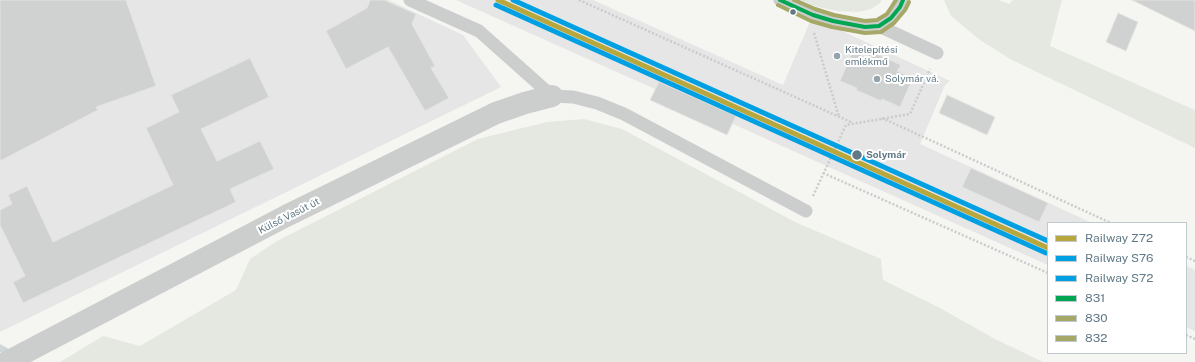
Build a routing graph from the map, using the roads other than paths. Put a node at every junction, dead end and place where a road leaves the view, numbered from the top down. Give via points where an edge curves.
1 (410, 0) edge
2 (780, 0) edge
3 (903, 0) edge
4 (879, 26) junction
5 (937, 53) road end
6 (552, 96) junction
7 (806, 211) road end
8 (8, 362) edge

1 - 6 lane via 479,31
2 - 4 lane via 833,21 865,27
3 - 4 lane via 891,18
4 - 5 lane
6 - 7 lane via 597,102 624,114
6 - 8 street, Külső Vasút út via 525,102 496,114 286,216

